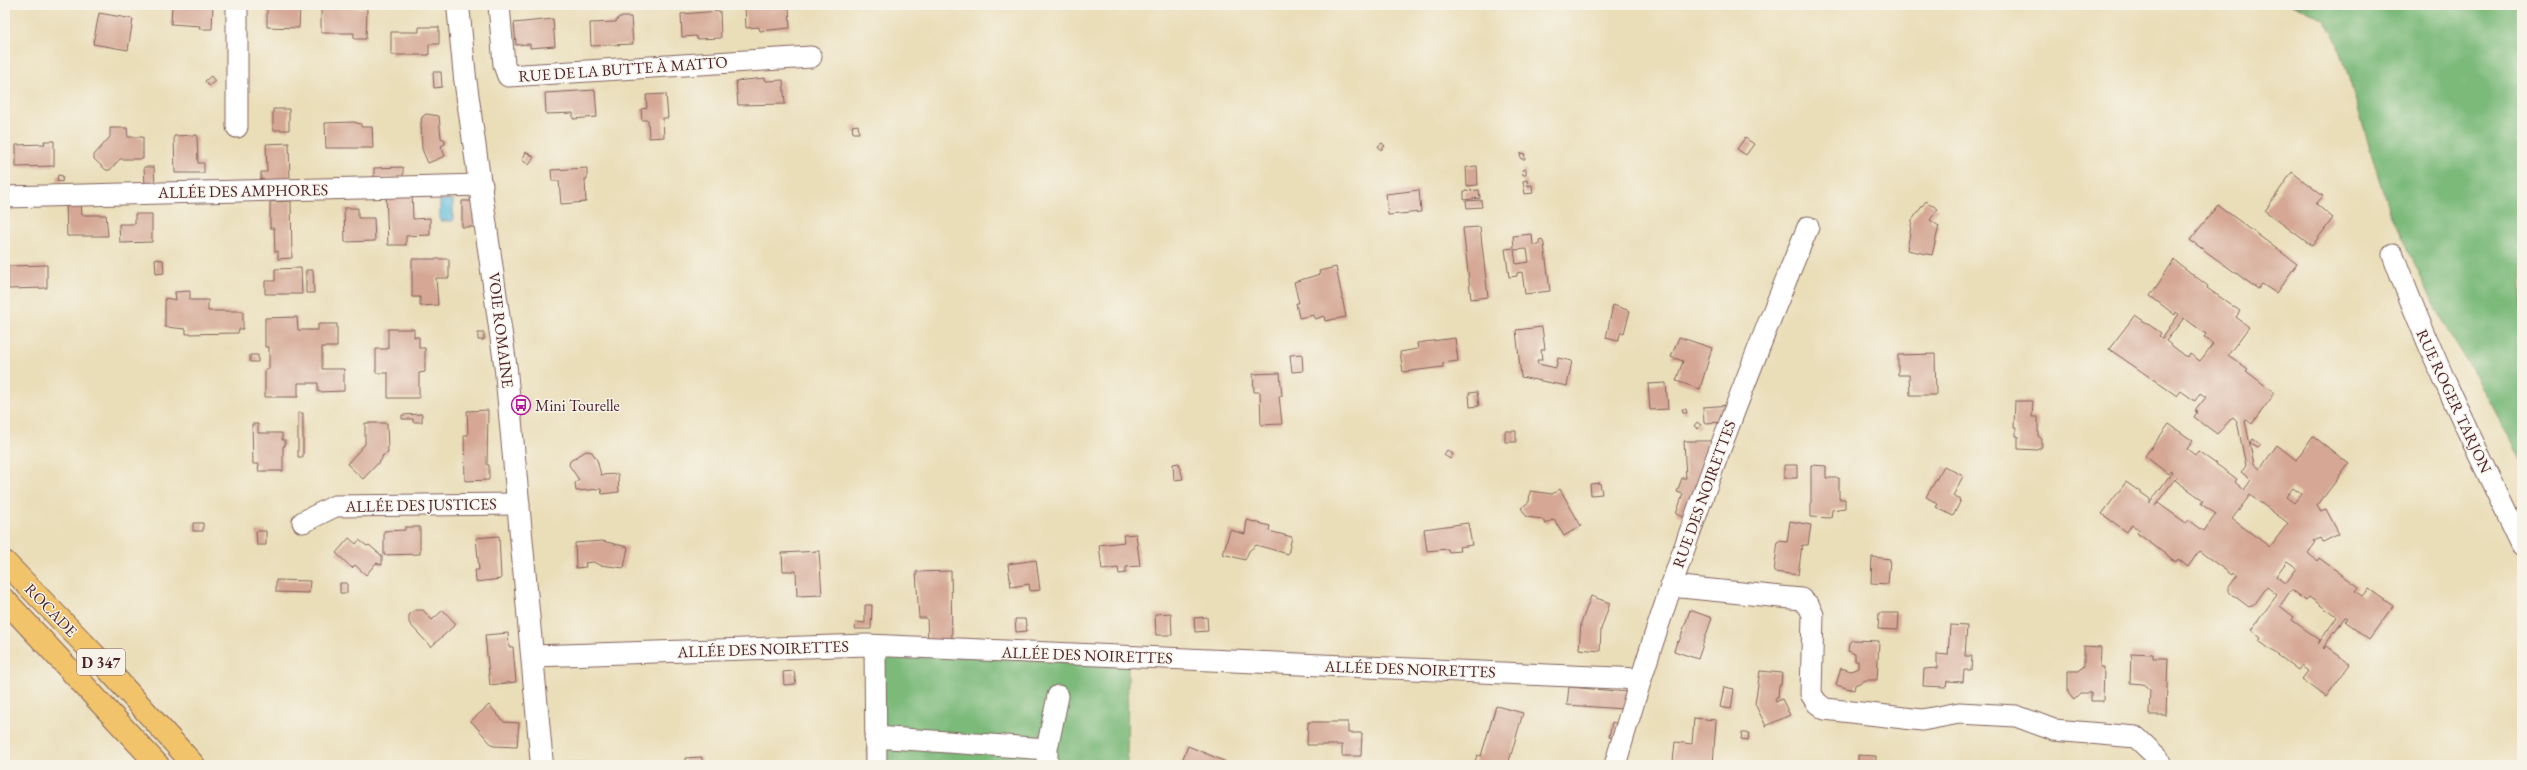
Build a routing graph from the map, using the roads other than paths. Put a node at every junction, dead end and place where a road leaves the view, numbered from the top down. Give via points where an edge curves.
1 (237, 5) edge
2 (458, 5) edge
3 (499, 5) edge
4 (810, 57) dead end
5 (237, 127) dead end
6 (482, 185) junction
7 (5, 197) edge
8 (1808, 227) dead end
9 (2393, 255) dead end
10 (519, 504) junction
11 (303, 522) dead end
12 (2522, 545) edge
13 (5, 562) edge
14 (1671, 586) junction
15 (5, 600) edge
16 (875, 646) junction
17 (533, 656) junction
18 (1640, 679) junction
19 (1058, 696) dead end
20 (875, 737) junction
21 (1047, 757) edge
22 (158, 765) edge
23 (194, 765) edge
24 (542, 765) edge
25 (876, 765) edge
26 (1615, 765) edge
27 (2161, 765) edge

1 - 5 street
2 - 6 street, VOIE ROMAINE
3 - 4 street, RUE DE LA BUTTE À MATTO via 504,65 508,76
6 - 7 street, ALLÉE DES AMPHORES
6 - 10 street, VOIE ROMAINE via 506,370
8 - 14 street, RUE DES NOIRETTES via 1732,414
9 - 12 street, RUE ROGER TARJON via 2417,321 2442,378
10 - 11 street, ALLÉE DES JUSTICES via 335,506
10 - 17 street, VOIE ROMAINE
13 - 23 highway, ROCADE / D 347 via 99,660
14 - 18 street, RUE DES NOIRETTES
14 - 27 street via 1801,599 1809,606 1813,615 1811,694 1825,709 1922,720 1959,714 2016,716 2054,730 2136,737 2158,758
15 - 22 highway, D 347
16 - 17 street, ALLÉE DES NOIRETTES
16 - 18 street, ALLÉE DES NOIRETTES
16 - 20 street
17 - 24 street, VOIE ROMAINE
18 - 26 street, RUE DES NOIRETTES
19 - 21 street
20 - 21 street
20 - 25 street

